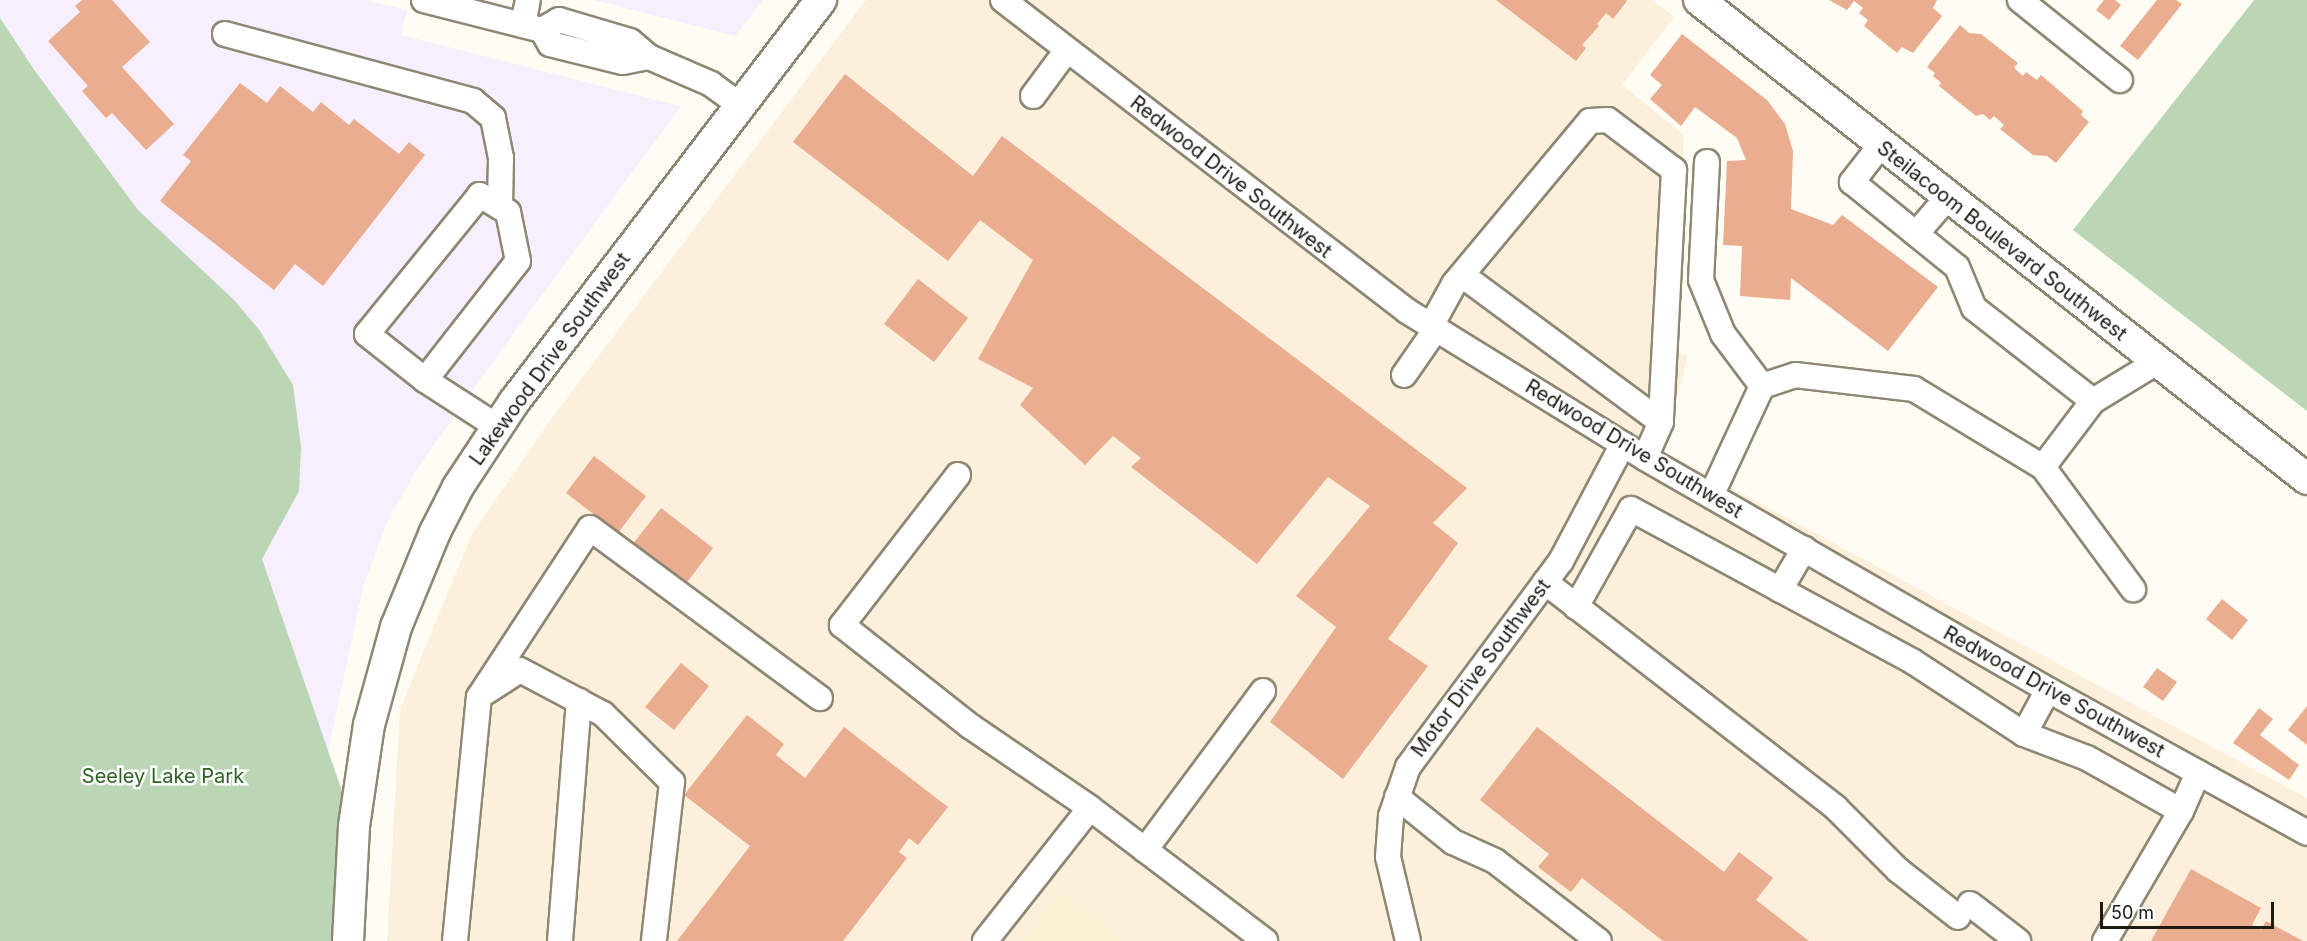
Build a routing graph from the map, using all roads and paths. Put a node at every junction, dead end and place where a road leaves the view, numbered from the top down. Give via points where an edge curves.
1 (424, 0) edge
2 (528, 0) edge
3 (821, 0) edge
4 (1003, 0) edge
5 (2020, 0) edge
6 (1702, 1) edge
7 (532, 27) junction
8 (225, 34) dead end
9 (1067, 50) junction
10 (2120, 80) dead end
11 (1034, 96) dead end
12 (740, 105) junction
13 (1880, 146) junction
14 (1707, 162) dead end
15 (1947, 198) junction
16 (500, 207) junction
17 (1916, 234) junction
18 (1462, 275) junction
19 (1433, 327) junction
20 (2157, 362) junction
21 (1404, 375) dead end
22 (425, 380) junction
23 (1762, 386) junction
24 (2093, 401) junction
25 (1661, 422) junction
26 (496, 426) junction
27 (1623, 444) junction
28 (1645, 458) junction
29 (2043, 467) junction
30 (958, 476) dead end
31 (2307, 479) edge
32 (1711, 495) junction
33 (1804, 549) junction
34 (1545, 582) junction
35 (2133, 589) dead end
36 (1780, 590) junction
37 (1576, 607) junction
38 (2048, 690) junction
39 (1263, 691) dead end
40 (479, 697) junction
41 (820, 698) dead end
42 (579, 701) junction
43 (2024, 734) junction
44 (2199, 773) junction
45 (1397, 797) junction
46 (1090, 808) junction
47 (2181, 811) junction
48 (2307, 833) edge
49 (1145, 850) junction
50 (348, 941) edge
51 (455, 941) edge
52 (560, 941) edge
53 (654, 941) edge
54 (985, 941) edge
55 (1265, 941) edge
56 (1407, 941) edge
57 (1599, 941) edge
58 (2018, 941) edge
59 (2105, 941) edge

1 - 7 street
2 - 7 street
3 - 12 main road, Lakewood Drive Southwest
4 - 9 street, Redwood Drive Southwest
5 - 10 street
6 - 13 main road, Steilacoom Boulevard Southwest
7 - 12 street via 559,20 630,41 650,57 711,84
8 - 16 street via 473,100 493,118 501,158
9 - 11 street
9 - 19 street, Redwood Drive Southwest via 1329,253
12 - 26 main road, Lakewood Drive Southwest
13 - 15 main road, Steilacoom Boulevard Southwest
13 - 17 street via 1852,182
14 - 23 street via 1701,280 1723,334
15 - 17 street
15 - 20 main road, Steilacoom Boulevard Southwest
16 - 22 street via 508,212 518,261
16 - 22 street via 480,195 367,334
17 - 24 street via 1957,267 1974,308
18 - 19 street
18 - 25 street
18 - 25 street via 1590,121 1608,120 1674,170
19 - 21 street
19 - 27 street, Redwood Drive Southwest
20 - 24 street
20 - 31 main road, Steilacoom Boulevard Southwest
22 - 26 street
23 - 29 street via 1795,375 1914,389
23 - 32 street
24 - 29 street
25 - 28 street
26 - 50 main road, Lakewood Drive Southwest via 435,532 399,617 381,675 360,775
27 - 28 street, Redwood Drive Southwest
27 - 34 street, Motor Drive Southwest via 1561,561
28 - 32 street, Redwood Drive Southwest
29 - 35 street
30 - 46 street via 842,626 970,726
32 - 33 street, Redwood Drive Southwest
33 - 36 street
33 - 38 street, Redwood Drive Southwest
34 - 37 street
34 - 45 street, Motor Drive Southwest via 1427,738 1408,767
36 - 37 street via 1631,509
36 - 43 street via 1912,661
37 - 58 street via 1836,808 1898,870
38 - 43 street
38 - 44 street, Redwood Drive Southwest
39 - 49 street
40 - 41 street via 590,528
40 - 42 street via 520,670
40 - 51 street
42 - 52 street
42 - 53 street via 603,714 672,782
43 - 47 street via 2087,758
44 - 47 street
44 - 48 street, Redwood Drive Southwest
45 - 56 street, Motor Drive Southwest via 1391,816 1388,857
45 - 57 street via 1454,842 1496,861
46 - 49 street
46 - 54 street
47 - 59 street
49 - 55 street

